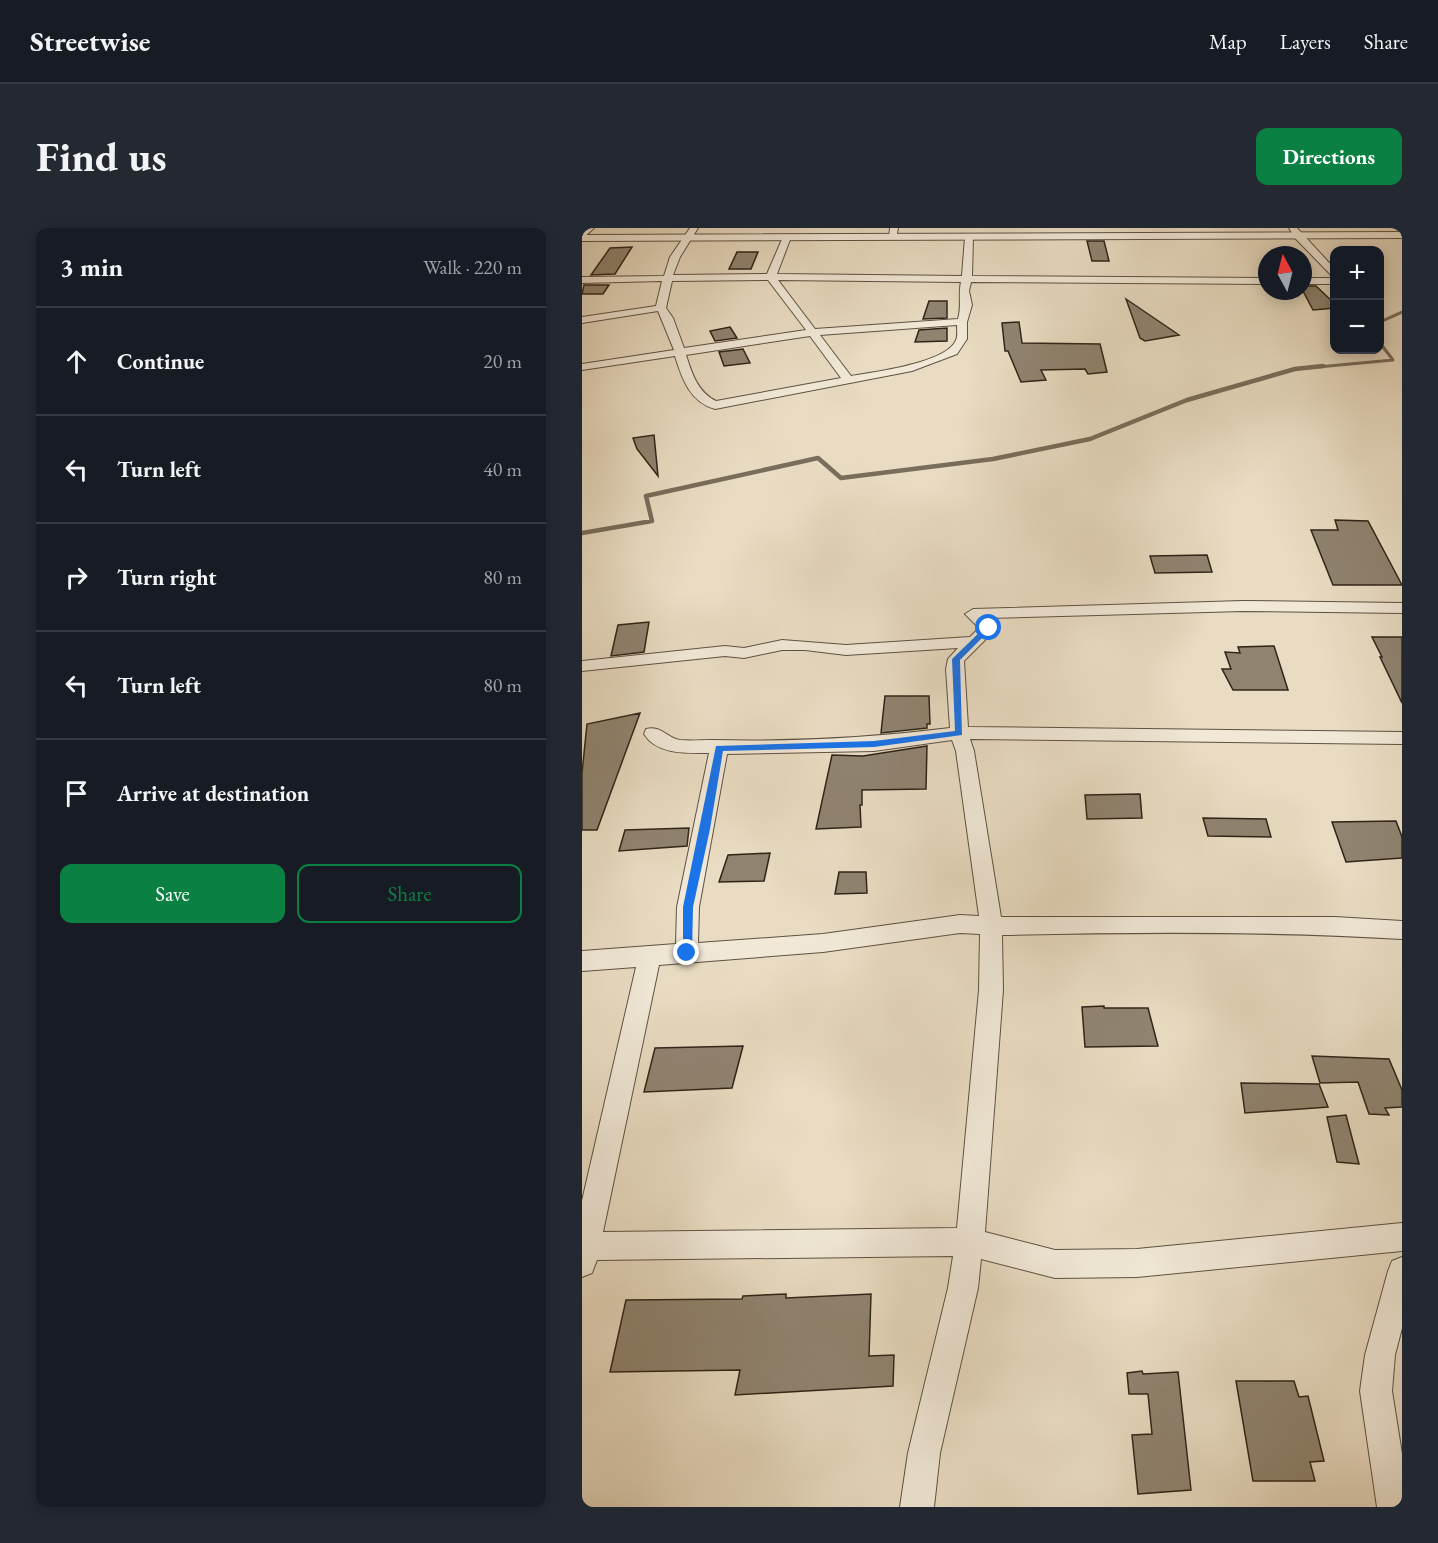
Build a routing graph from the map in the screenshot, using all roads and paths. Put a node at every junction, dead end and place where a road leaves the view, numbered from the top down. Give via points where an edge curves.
1 (590, 228) edge
2 (1048, 232) edge
3 (1296, 232) edge
4 (691, 233) edge
5 (893, 233) edge
6 (1402, 235) edge
7 (582, 237) edge
8 (788, 237) junction
9 (969, 237) junction
10 (1330, 268) edge
11 (771, 277) junction
12 (967, 278) junction
13 (582, 280) edge
14 (667, 280) junction
15 (1258, 281) edge
16 (1312, 281) edge
17 (1330, 281) edge
18 (661, 308) junction
19 (582, 320) edge
20 (962, 322) junction
21 (812, 332) junction
22 (679, 353) junction
23 (582, 367) edge
24 (849, 381) junction
25 (1402, 608) edge
26 (973, 642) junction
27 (582, 666) edge
28 (959, 733) junction
29 (653, 734) dead end
30 (1402, 738) edge
31 (719, 748) junction
32 (991, 926) junction
33 (1402, 930) edge
34 (687, 953) junction
35 (650, 956) junction
36 (582, 961) edge
37 (1402, 1238) edge
38 (969, 1242) junction
39 (583, 1252) edge
40 (1402, 1271) edge
41 (917, 1507) edge
42 (1394, 1507) edge

1 - 7 street
2 - 3 street
2 - 9 street
3 - 6 street
3 - 10 street
4 - 7 street
4 - 8 street
4 - 14 street via 675,256
5 - 8 street
5 - 9 street
8 - 11 street
9 - 12 street
11 - 12 street
11 - 14 street
11 - 21 street
12 - 15 street
12 - 20 street via 967,305
13 - 14 street
14 - 18 street
16 - 17 street
18 - 19 street
18 - 22 street via 669,316
20 - 21 street
20 - 24 street via 962,339 953,352 912,368
21 - 22 street
21 - 24 street
22 - 23 street
22 - 24 street via 699,396 715,405
25 - 26 street via 1232,606 973,614 989,628
26 - 27 street via 846,650 782,645 744,653 725,651
26 - 28 street via 956,659
28 - 30 street
28 - 31 street via 874,744
28 - 32 street
29 - 31 street via 674,746
31 - 34 street via 688,907
32 - 33 street via 1335,926
32 - 34 street via 960,924 823,943
32 - 38 street via 991,990
34 - 35 street
35 - 36 street
35 - 39 street
37 - 38 street via 1137,1263 1055,1264
38 - 39 street
38 - 41 street via 963,1288 924,1453
40 - 42 street via 1380,1355 1376,1391

